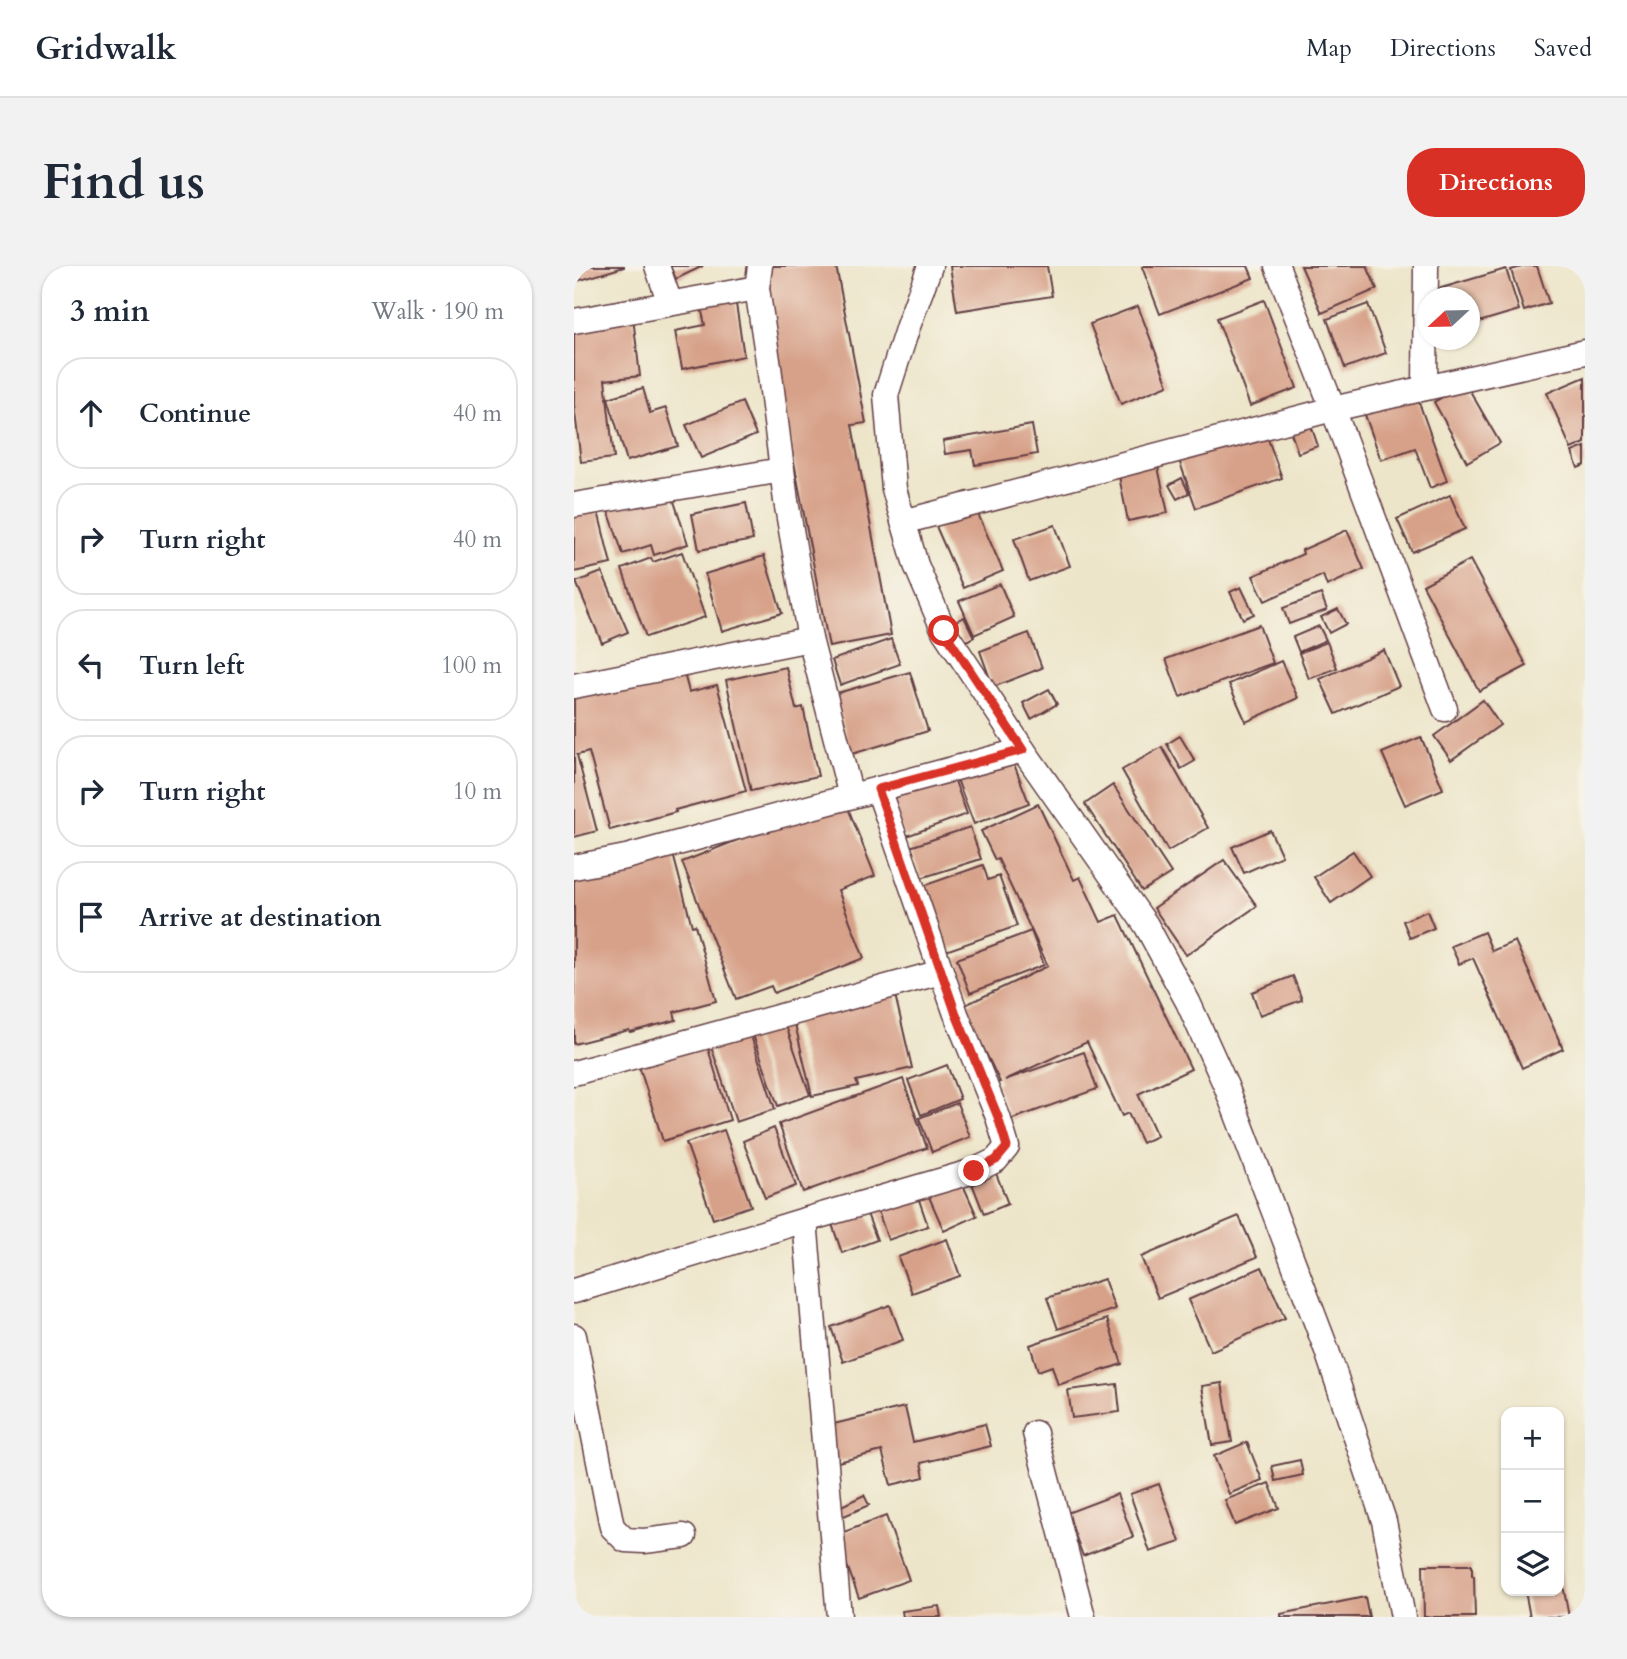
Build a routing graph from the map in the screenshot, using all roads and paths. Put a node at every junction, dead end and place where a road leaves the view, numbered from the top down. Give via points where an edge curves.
1 (657, 266) edge
2 (930, 266) edge
3 (1277, 266) edge
4 (1426, 266) edge
5 (758, 277) edge
6 (670, 303) junction
7 (574, 321) edge
8 (1585, 352) edge
9 (1425, 388) junction
10 (1333, 409) junction
11 (782, 470) junction
12 (574, 505) edge
13 (904, 522) junction
14 (810, 639) junction
15 (574, 686) edge
16 (1445, 709) dead end
17 (1023, 750) junction
18 (878, 789) junction
19 (851, 796) junction
20 (574, 867) edge
21 (941, 972) junction
22 (574, 1073) edge
23 (805, 1220) junction
24 (574, 1291) edge
25 (574, 1336) edge
26 (1035, 1433) dead end
27 (684, 1536) dead end
28 (839, 1617) edge
29 (1083, 1617) edge
30 (1403, 1617) edge

1 - 6 street
2 - 13 street via 886,396 894,489
3 - 10 street
4 - 9 street
5 - 6 street
5 - 11 street
6 - 7 street
8 - 9 street
9 - 10 street
10 - 13 street
10 - 16 street
11 - 12 street
11 - 14 street
13 - 17 street via 916,565 944,631
14 - 15 street
14 - 19 street
17 - 18 street
17 - 30 street via 1146,925 1226,1086 1368,1472 1384,1521
18 - 19 street
18 - 21 street
19 - 20 street
21 - 22 street
21 - 23 street via 1007,1147 996,1160 974,1171
23 - 24 street
23 - 28 street
25 - 27 street via 612,1527 625,1539
26 - 29 street

